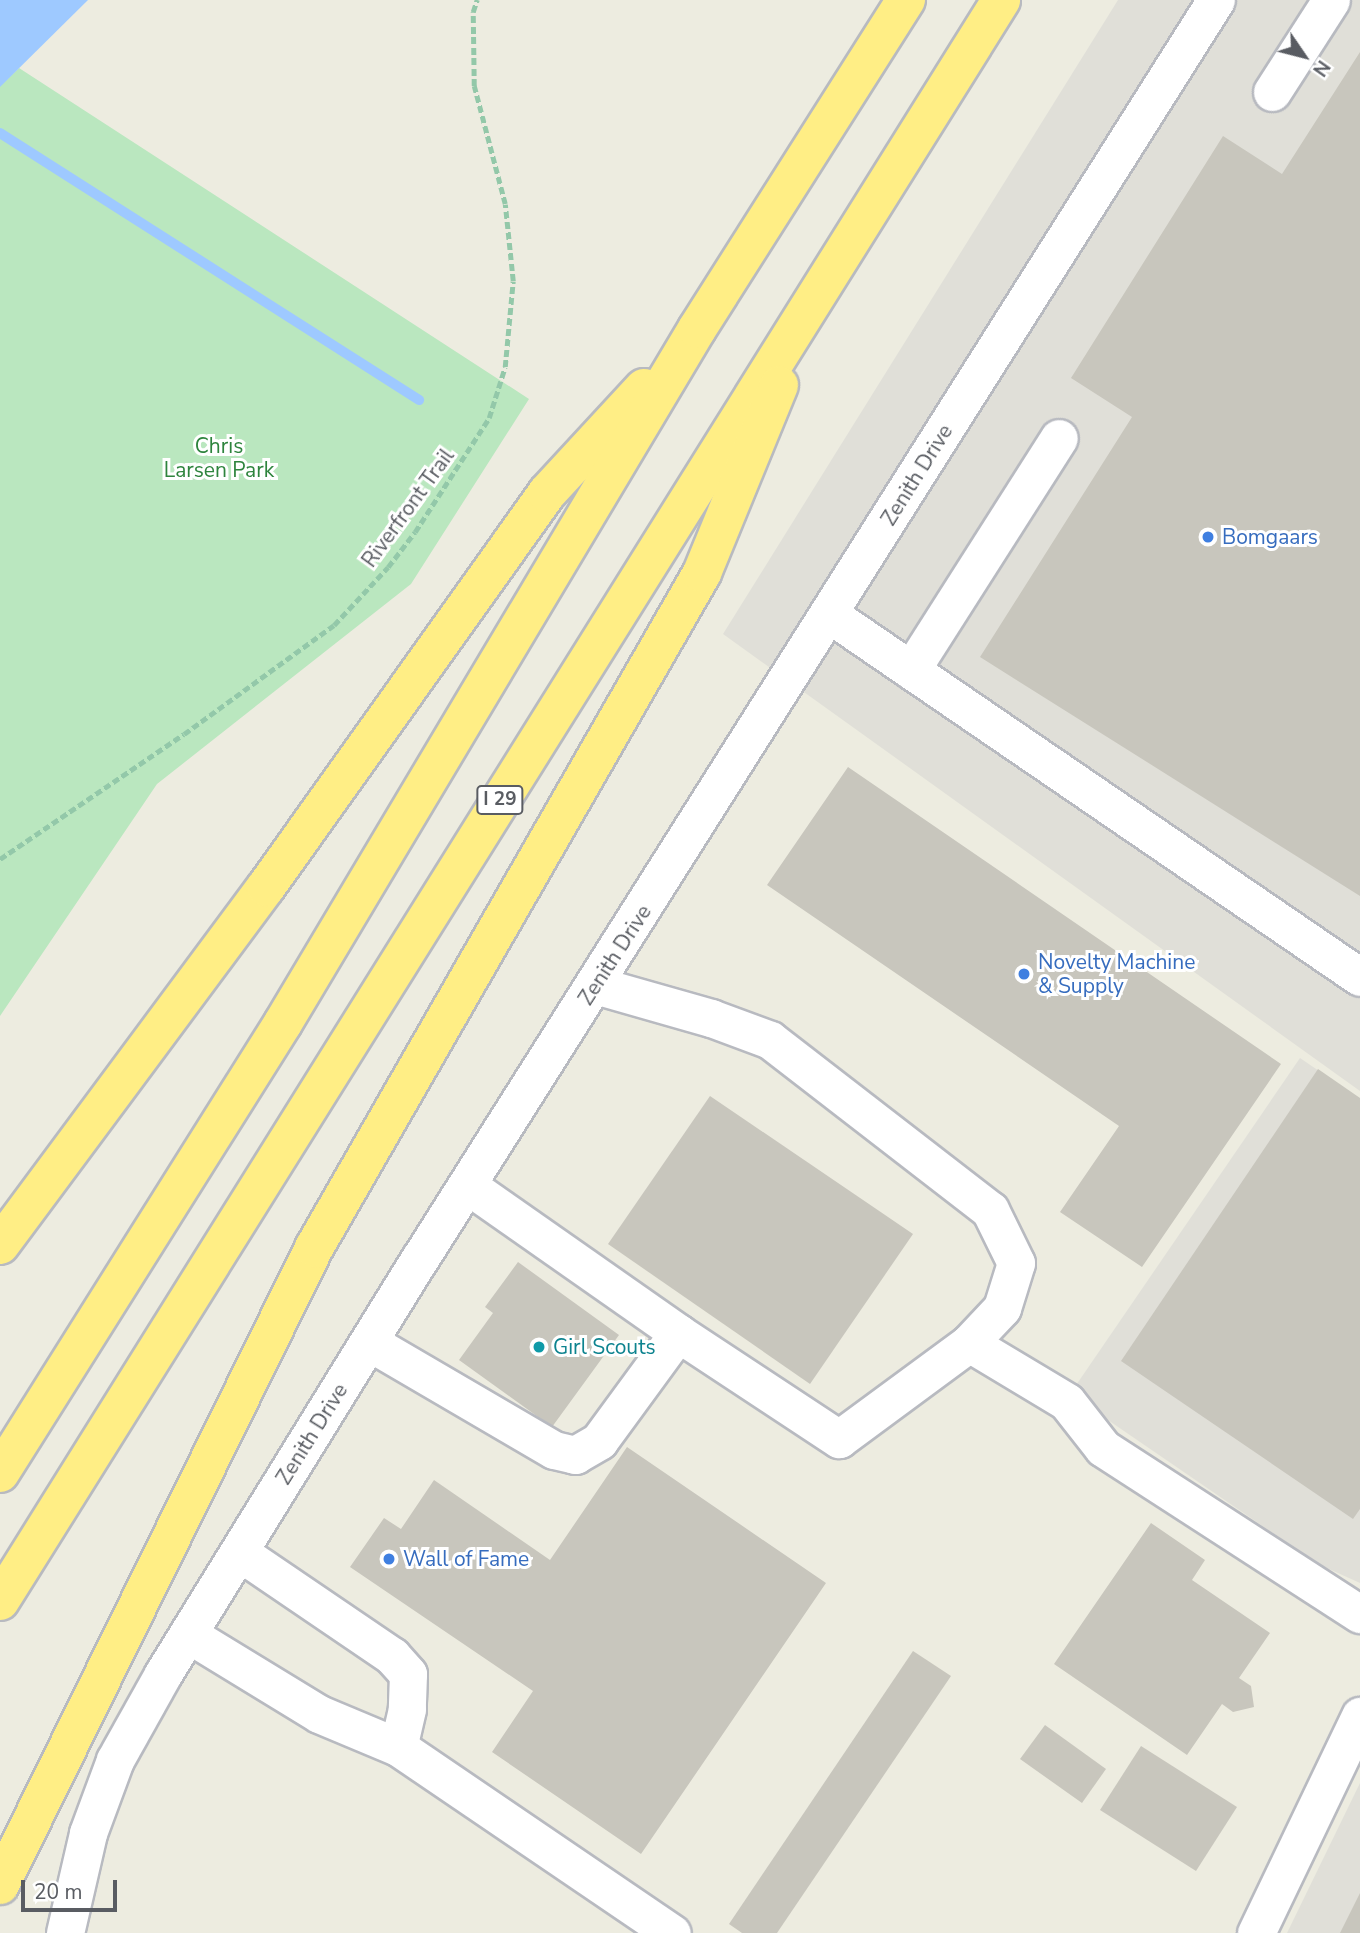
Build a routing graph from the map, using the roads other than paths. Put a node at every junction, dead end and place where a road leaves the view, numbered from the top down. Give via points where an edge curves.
1 (905, 0) edge
2 (1001, 0) edge
3 (1216, 0) edge
4 (1331, 0) edge
5 (1272, 92) dead end
6 (820, 286) junction
7 (698, 329) junction
8 (1059, 438) dead end
9 (830, 614) junction
10 (911, 670) junction
11 (1360, 977) edge
12 (595, 985) junction
13 (467, 1185) junction
14 (0, 1245) edge
15 (678, 1333) junction
16 (369, 1342) junction
17 (968, 1343) junction
18 (0, 1473) edge
19 (239, 1552) junction
20 (0, 1601) edge
21 (1360, 1614) edge
22 (188, 1634) junction
23 (1360, 1716) edge
24 (398, 1747) junction
25 (0, 1885) edge
26 (65, 1933) edge
27 (672, 1933) edge
28 (1256, 1933) edge

1 - 7 highway
2 - 6 highway, I 29
3 - 9 street, Zenith Drive
4 - 5 street
6 - 20 highway, I 29
6 - 25 highway via 702,573 314,1248
7 - 14 highway via 547,493 266,887
7 - 18 highway via 283,1023
8 - 10 street
9 - 10 street
9 - 12 street, Zenith Drive
10 - 11 street
12 - 13 street, Zenith Drive
12 - 17 street via 769,1040 990,1210 1016,1263 1002,1308
13 - 15 street
13 - 16 street, Zenith Drive
15 - 16 street via 599,1441 575,1455 554,1450
15 - 17 street via 839,1439
16 - 19 street, Zenith Drive
17 - 21 street via 1067,1402 1103,1448
19 - 22 street, Zenith Drive
19 - 24 street via 392,1656 408,1674 407,1709
22 - 24 street via 319,1714
22 - 26 street, Zenith Drive via 115,1760 88,1833
23 - 28 street
24 - 27 street

